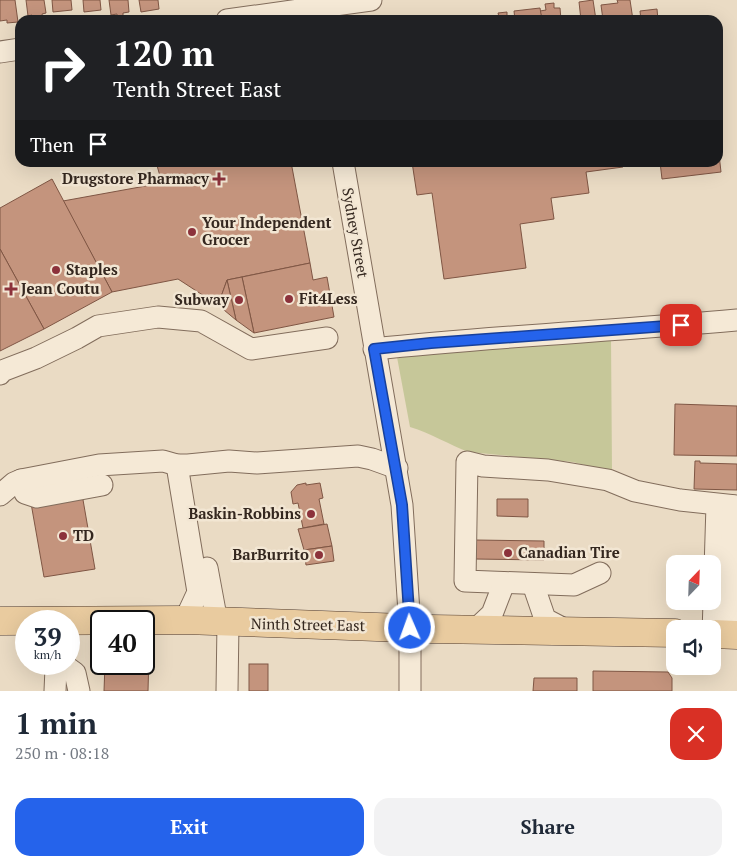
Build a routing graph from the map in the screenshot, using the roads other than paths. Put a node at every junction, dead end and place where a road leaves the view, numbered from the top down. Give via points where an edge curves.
1 (371, 0) edge
2 (316, 9) edge
3 (267, 15) edge
4 (15, 50) edge
5 (0, 52) edge
6 (344, 167) edge
7 (737, 320) edge
8 (327, 338) dead end
9 (374, 349) junction
10 (0, 374) edge
11 (182, 465) junction
12 (397, 468) junction
13 (21, 480) junction
14 (102, 485) dead end
15 (0, 495) edge
16 (729, 505) edge
17 (600, 573) dead end
18 (504, 583) junction
19 (533, 584) junction
20 (0, 620) edge
21 (185, 620) junction
22 (222, 623) junction
23 (410, 628) junction
24 (476, 630) junction
25 (570, 632) junction
26 (666, 633) edge
27 (723, 635) edge
28 (59, 675) edge
29 (76, 675) edge
30 (56, 691) edge
31 (79, 691) edge
32 (227, 691) edge
33 (410, 691) edge

1 - 2 street
2 - 3 street
4 - 5 street
6 - 9 street, Sydney Street
7 - 9 street
8 - 10 street via 250,348 200,321 158,317 98,326
9 - 12 street, Sydney Street
11 - 12 street via 358,456
11 - 13 street via 163,461 91,466
11 - 21 street via 198,592
11 - 22 street
12 - 23 street, Sydney Street
13 - 14 street via 25,493 37,497
13 - 15 street
16 - 18 street via 680,500 608,480 548,470 467,462 465,581
16 - 27 street
17 - 19 street via 574,585
18 - 19 street
18 - 24 street via 492,614
19 - 25 street via 545,618
20 - 21 main road, Ninth Street East
21 - 22 main road, Ninth Street East
22 - 23 main road, Ninth Street East
22 - 32 street
23 - 24 main road, Ninth Street East
23 - 33 street, Sydney Street
24 - 25 main road, Ninth Street East
25 - 26 main road, Ninth Street East
28 - 30 street
29 - 31 street

